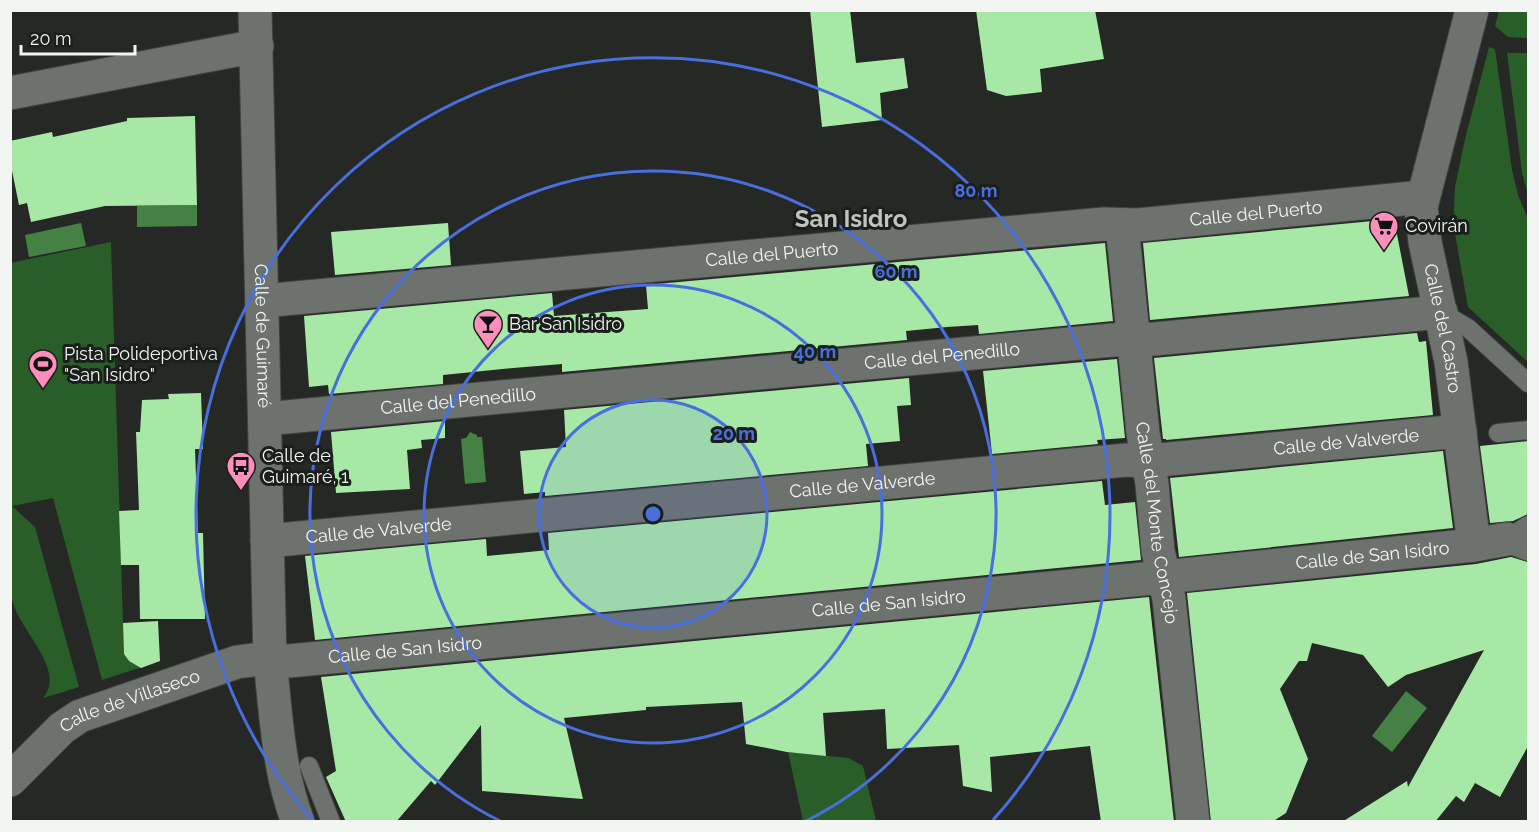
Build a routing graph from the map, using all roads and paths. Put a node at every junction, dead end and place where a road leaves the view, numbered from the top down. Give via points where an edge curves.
1 (255, 10) edge
2 (1472, 10) edge
3 (256, 46) junction
4 (10, 93) edge
5 (1423, 198) junction
6 (1122, 225) junction
7 (262, 301) junction
8 (1441, 312) junction
9 (1134, 340) junction
10 (1528, 383) edge
11 (265, 419) junction
12 (1528, 430) edge
13 (1460, 431) junction
14 (1498, 433) dead end
15 (1148, 461) junction
16 (1521, 537) edge
17 (267, 541) junction
18 (1474, 545) junction
19 (1164, 577) junction
20 (270, 660) junction
21 (309, 766) dead end
22 (10, 780) edge
23 (298, 822) edge
24 (330, 822) edge
25 (1193, 822) edge

1 - 3 street, Calle de Guimaré
2 - 5 street, Calle del Castro
3 - 4 street
3 - 7 street, Calle de Guimaré
5 - 6 street, Calle del Puerto
5 - 8 street, Calle del Castro via 1425,242
6 - 7 street, Calle del Puerto
6 - 9 street, Calle del Monte Concejo
7 - 11 street, Calle de Guimaré
8 - 9 street, Calle del Penedillo
8 - 10 lane via 1468,328
8 - 13 street, Calle del Castro
9 - 11 street, Calle del Penedillo
9 - 15 street, Calle del Monte Concejo
11 - 17 street, Calle de Guimaré
12 - 14 lane
13 - 15 street, Calle de Valverde
13 - 18 street, Calle del Castro
15 - 17 street, Calle de Valverde
15 - 19 street, Calle del Monte Concejo
16 - 18 street, Calle de San Isidro
17 - 20 street, Calle de Guimaré
18 - 19 street, Calle de San Isidro
19 - 20 street, Calle de San Isidro via 319,659
19 - 25 street, Calle del Monte Concejo
20 - 22 street, Calle de Villaseco via 229,664 80,716 62,728
20 - 23 street, Calle de Guimaré via 283,766
21 - 24 lane

